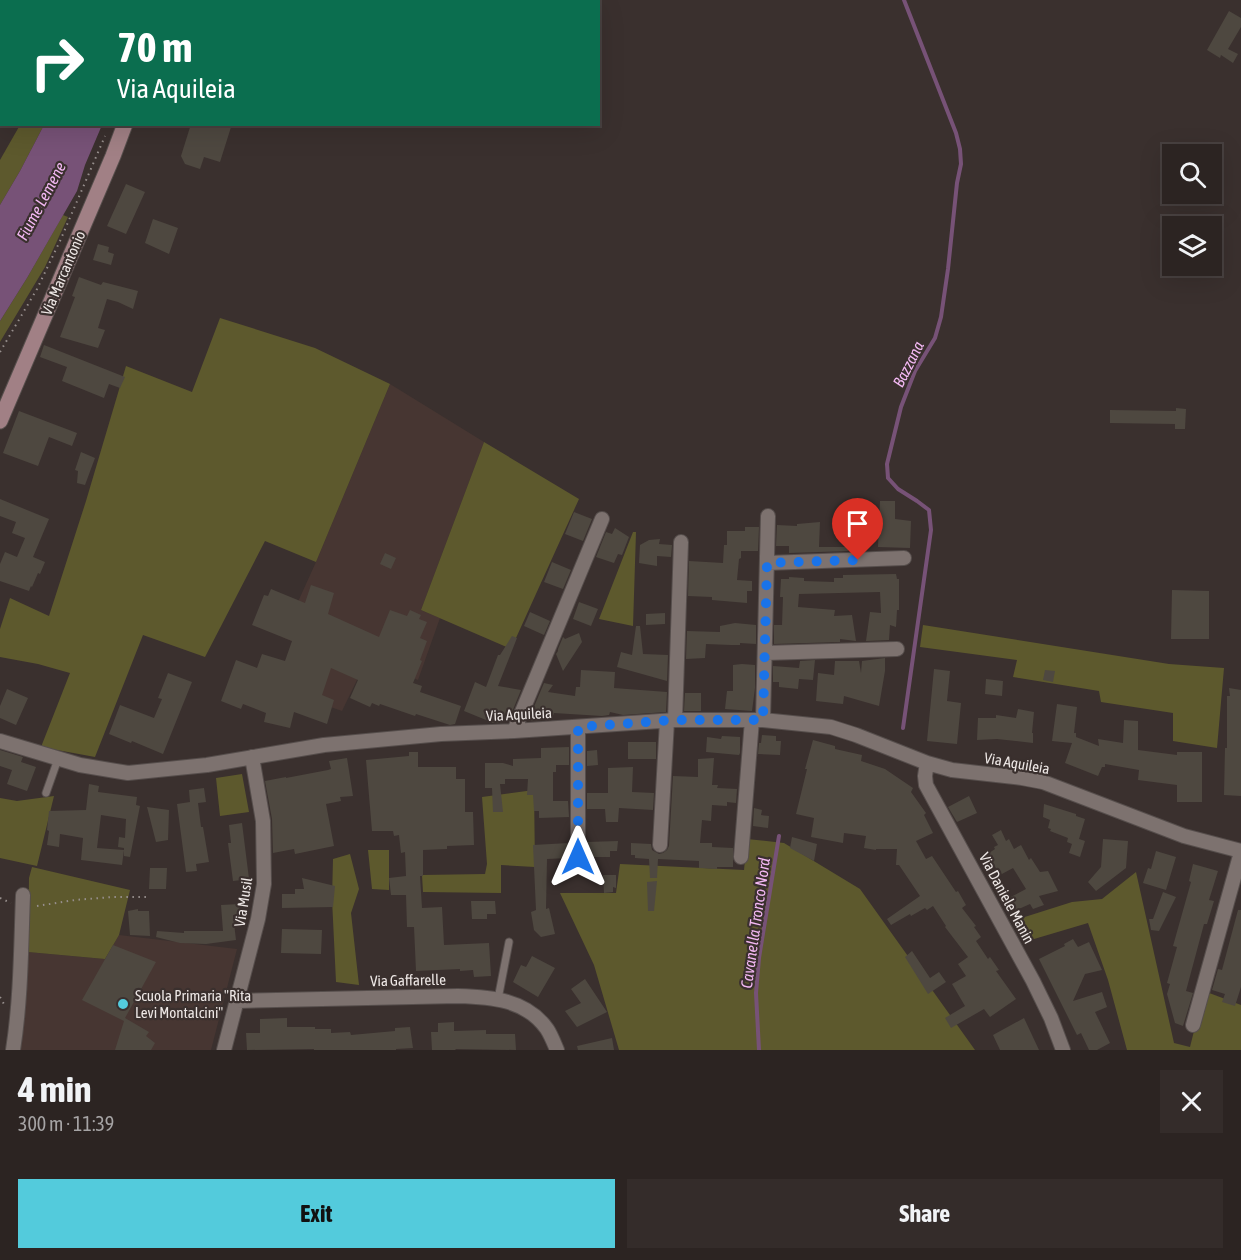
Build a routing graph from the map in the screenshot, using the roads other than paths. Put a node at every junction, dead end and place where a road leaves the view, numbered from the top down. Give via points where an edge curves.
1 (123, 126) edge
2 (0, 421) edge
3 (768, 516) dead end
4 (602, 519) dead end
5 (681, 542) dead end
6 (904, 558) dead end
7 (767, 563) junction
8 (897, 650) dead end
9 (765, 653) junction
10 (757, 720) junction
11 (671, 721) junction
12 (578, 727) junction
13 (514, 731) junction
14 (0, 741) edge
15 (252, 757) junction
16 (58, 759) junction
17 (927, 763) junction
18 (46, 793) dead end
19 (660, 845) dead end
20 (1241, 852) edge
21 (578, 857) dead end
22 (741, 857) dead end
23 (23, 901) road end
24 (509, 942) dead end
25 (498, 999) junction
26 (237, 1001) junction
27 (1193, 1025) dead end
28 (13, 1050) edge
29 (224, 1050) edge
30 (557, 1050) edge
31 (1063, 1050) edge

1 - 2 main road, Via Marcantonio
3 - 7 street
4 - 13 street
5 - 11 street
6 - 7 street
7 - 9 street
8 - 9 street
9 - 10 street
10 - 11 street, Via Aquileia
10 - 17 street, Via Aquileia via 831,727
10 - 22 street
11 - 12 street, Via Aquileia
11 - 19 street
12 - 13 street, Via Aquileia
12 - 21 street
13 - 15 street, Via Aquileia via 324,745
14 - 16 street, Via Aquileia
15 - 16 street, Via Aquileia via 128,772
15 - 26 street, Via Musil via 263,821 264,884
16 - 18 lane
17 - 20 street, Via Aquileia via 1043,783 1184,836
17 - 31 street, Via Daniele Manin via 926,785 1033,981
20 - 27 street
23 - 28 street
24 - 25 lane
25 - 26 street, Via Gaffarelle via 458,996
25 - 30 street, Via Gaffarelle via 533,1015 547,1029
26 - 29 street, Via Musil

